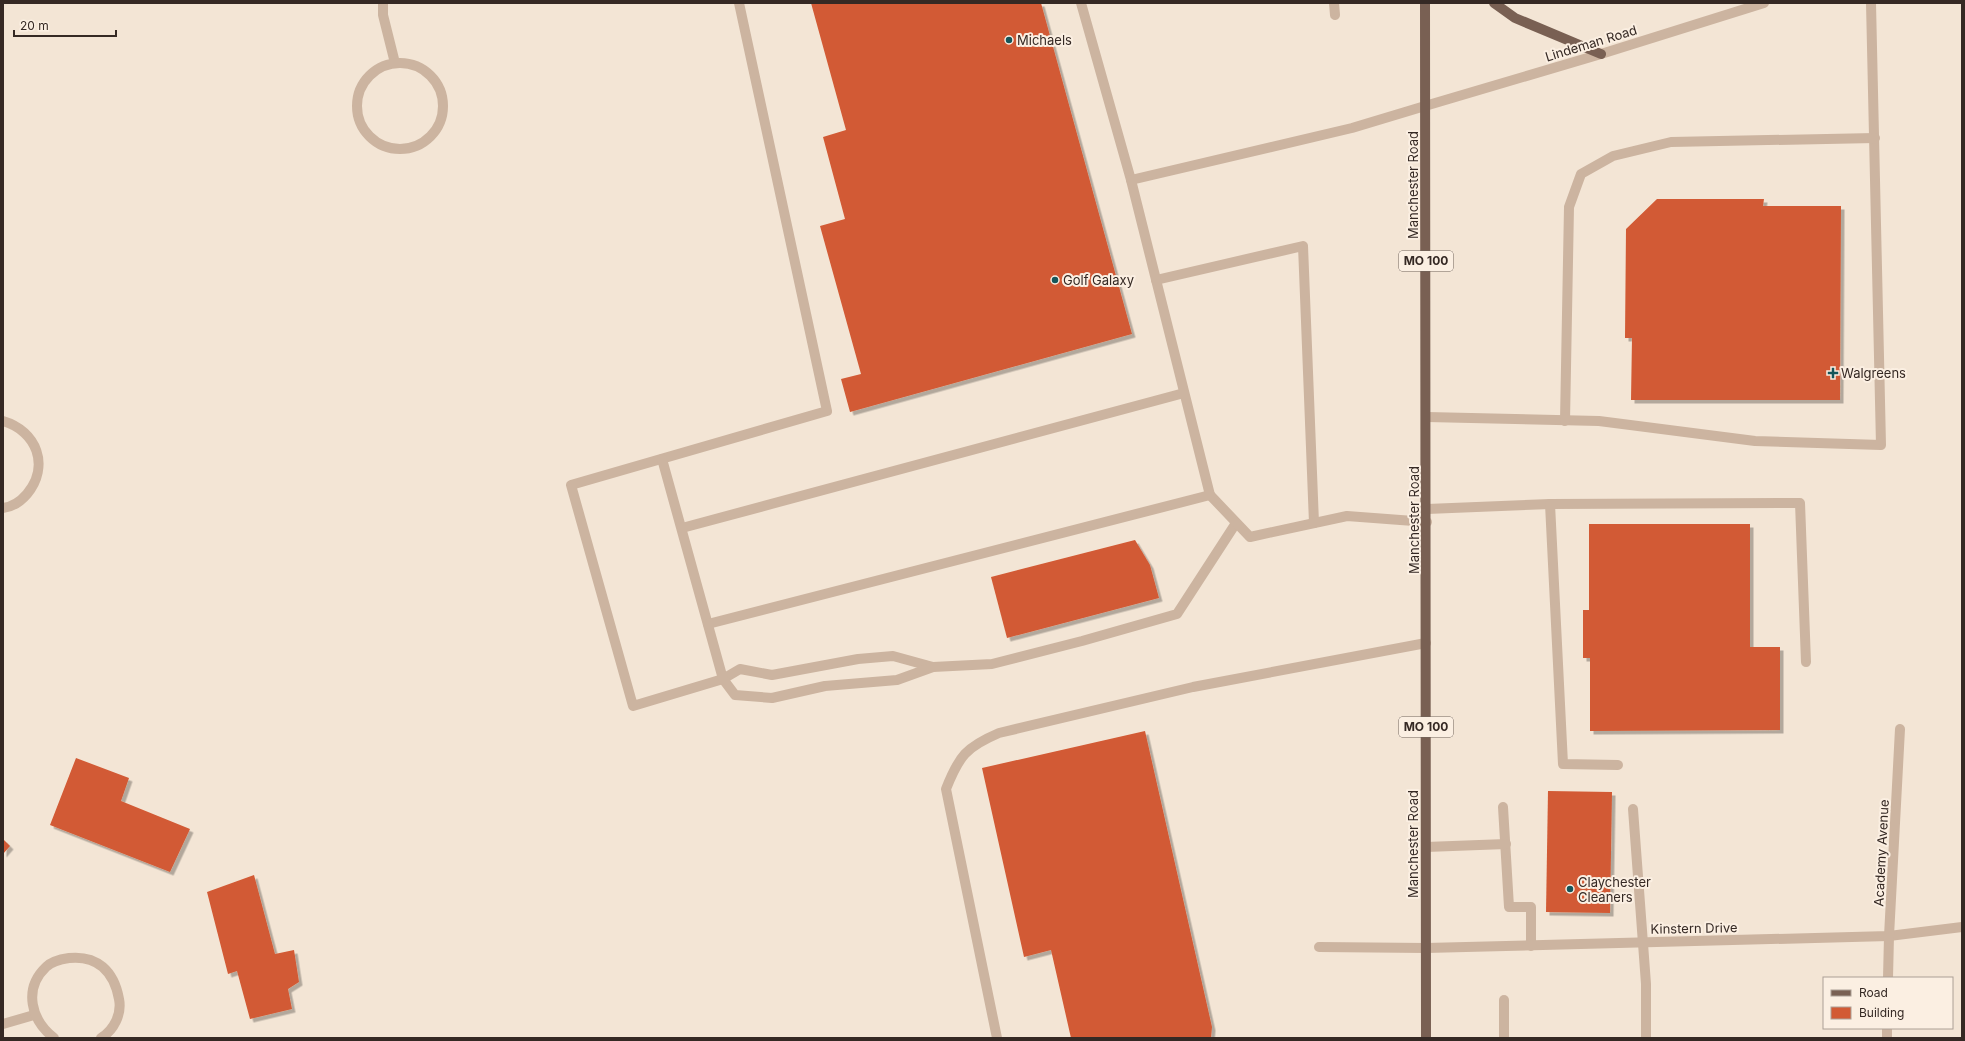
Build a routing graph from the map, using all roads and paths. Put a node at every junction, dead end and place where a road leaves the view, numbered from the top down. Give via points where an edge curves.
1 (383, 3) edge
2 (739, 3) edge
3 (1082, 3) edge
4 (1334, 3) edge
5 (1426, 3) edge
6 (1494, 3) edge
7 (1764, 3) edge
8 (1871, 3) edge
9 (1335, 15) dead end
10 (1601, 54) junction
11 (395, 63) junction
12 (1426, 106) junction
13 (1875, 138) junction
14 (1131, 180) junction
15 (1156, 280) junction
16 (1184, 393) junction
17 (1426, 417) junction
18 (3, 421) edge
19 (1565, 421) junction
20 (662, 459) junction
21 (1210, 495) junction
22 (1550, 504) junction
23 (3, 508) edge
24 (1427, 509) junction
25 (1236, 522) junction
26 (1427, 522) junction
27 (1314, 523) junction
28 (682, 528) junction
29 (708, 624) junction
30 (1426, 643) junction
31 (1806, 662) dead end
32 (933, 667) junction
33 (723, 679) junction
34 (1900, 729) dead end
35 (1618, 765) dead end
36 (1503, 807) dead end
37 (1633, 809) dead end
38 (1506, 844) junction
39 (1426, 847) junction
40 (1962, 927) edge
41 (1889, 936) junction
42 (1642, 943) junction
43 (1530, 946) junction
44 (1319, 948) dead end
45 (1426, 948) junction
46 (1888, 977) edge
47 (1504, 1000) dead end
48 (34, 1015) junction
49 (3, 1024) edge
50 (54, 1038) edge
51 (101, 1038) edge
52 (997, 1038) edge
53 (1426, 1038) edge
54 (1504, 1038) edge
55 (1646, 1038) edge

1 - 11 street via 383,15
2 - 20 street via 827,410
3 - 14 street
4 - 9 street
5 - 12 main road, Manchester Road / MO 100
6 - 10 main road via 1515,18
7 - 10 street, Lindeman Road
8 - 13 street
10 - 12 street, Lindeman Road
11 - 11 street via 379,68 366,79 358,94 357,111 362,127 373,140 388,148 404,149 421,144 433,133 441,118 442,101 437,85 426,72 412,64
12 - 14 street, Lindeman Road via 1352,128
12 - 17 main road, Manchester Road / MO 100
13 - 19 street via 1671,142 1613,156 1581,174 1569,207
13 - 19 street via 1881,445 1755,441 1599,421
14 - 15 street
15 - 16 street
15 - 27 street via 1303,246
16 - 21 street
16 - 28 street
17 - 19 street
17 - 24 main road, Manchester Road / MO 100
18 - 23 street via 14,424 28,435 37,450 39,468 34,485 23,498
20 - 28 street
20 - 33 street via 571,485 633,706
21 - 25 street
21 - 29 street
22 - 24 street
22 - 31 street via 1800,503
22 - 35 street via 1563,764
24 - 26 main road, Manchester Road / MO 100
25 - 27 street via 1250,537
25 - 32 street via 1177,614 1082,642 992,664
26 - 27 street via 1347,516
26 - 30 main road, Manchester Road / MO 100
28 - 29 street
29 - 33 street
30 - 39 main road, Manchester Road / MO 100
30 - 52 street via 1193,687 999,733 977,743 956,764 946,789
32 - 33 street via 893,656 851,660 772,675 740,669
32 - 33 street via 897,680 825,686 772,698 735,695
34 - 41 street, Academy Avenue
36 - 38 street
37 - 42 street
38 - 39 street
38 - 43 street via 1509,906 1531,907
39 - 45 main road, Manchester Road / MO 100
40 - 41 street, Kinstern Drive
41 - 42 street, Kinstern Drive
41 - 46 street, Academy Avenue
42 - 43 street, Kinstern Drive
42 - 55 street via 1646,984
43 - 45 street, Kinstern Drive
44 - 45 street, Kinstern Drive
45 - 53 main road, Manchester Road / MO 100
47 - 54 street
48 - 49 street
48 - 50 street via 44,1030
48 - 51 street via 32,997 36,980 47,966 62,959 79,957 95,960 108,972 116,986 120,1001 118,1019 108,1034

